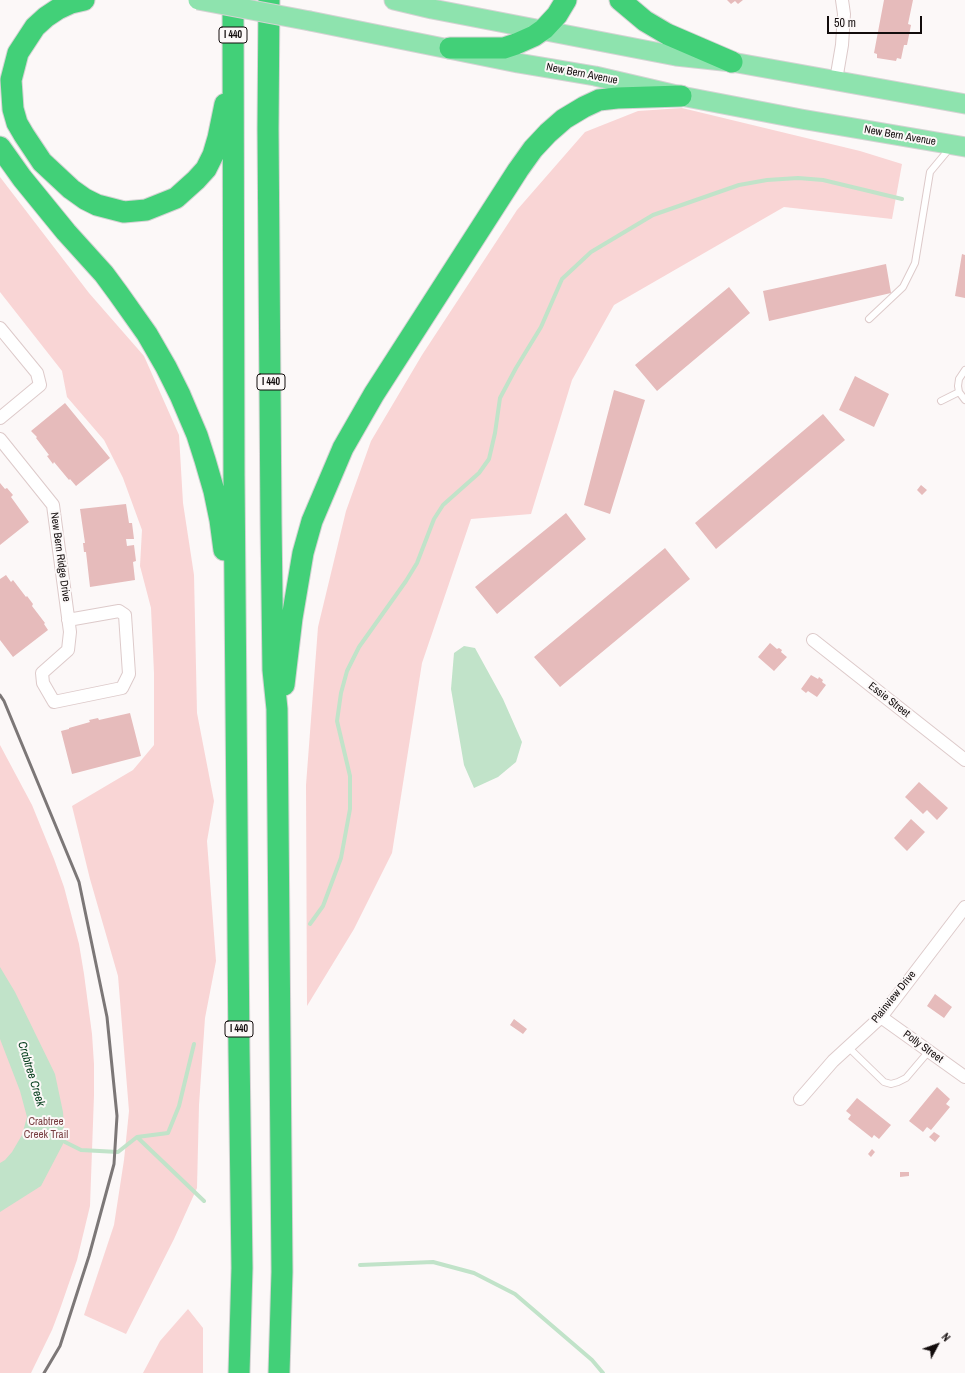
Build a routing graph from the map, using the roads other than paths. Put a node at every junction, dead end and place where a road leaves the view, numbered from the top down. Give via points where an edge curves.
1 (84, 0) edge
2 (198, 0) edge
3 (233, 0) edge
4 (269, 0) edge
5 (394, 0) edge
6 (566, 0) edge
7 (620, 0) edge
8 (842, 0) edge
9 (544, 30) junction
10 (450, 48) junction
11 (732, 62) junction
12 (233, 70) junction
13 (836, 80) junction
14 (681, 96) junction
15 (965, 104) edge
16 (958, 146) edge
17 (0, 147) edge
18 (869, 319) dead end
19 (0, 328) edge
20 (965, 370) edge
21 (959, 392) junction
22 (965, 400) edge
23 (941, 401) dead end
24 (0, 418) edge
25 (0, 440) edge
26 (68, 620) junction
27 (813, 640) dead end
28 (237, 686) junction
29 (277, 756) junction
30 (965, 760) edge
31 (965, 907) edge
32 (881, 1016) junction
33 (848, 1047) junction
34 (929, 1051) junction
35 (965, 1077) edge
36 (800, 1099) dead end
37 (239, 1373) edge
38 (279, 1373) edge

1 - 12 highway via 58,9 35,27 18,52 11,80 11,97 17,123 42,162 71,189 97,205 124,212 141,210 171,201 186,190 206,169 213,155
2 - 10 main road, New Bern Avenue, bridge
3 - 12 highway, I 440
4 - 29 highway, I 440 via 271,523
5 - 9 main road
6 - 9 highway
7 - 11 highway via 645,21 667,34
8 - 13 street via 842,45
9 - 10 highway via 504,48
9 - 11 main road via 676,56
10 - 14 main road, New Bern Avenue via 595,76
11 - 13 main road
12 - 28 highway, I 440
13 - 15 main road
14 - 16 main road, New Bern Avenue
14 - 29 highway via 637,96 599,100 584,106 548,132 518,170 374,394 340,454 312,521 303,553 292,618
16 - 18 lane via 930,172 915,263 903,287
17 - 28 highway via 22,178 118,293 147,334 180,395 203,454 219,513
19 - 24 street via 36,373 40,385
20 - 21 lane via 959,379
21 - 22 lane
21 - 23 lane
25 - 26 street, New Bern Ridge Drive via 53,505
26 - 26 street, New Bern Ridge Drive via 68,650 42,673 43,683 54,702 122,688 129,674 125,615 119,611
27 - 30 street, Essie Street
28 - 37 highway, I 440 via 242,1268
29 - 38 highway, I 440 via 282,1272
31 - 32 street, Plainview Drive
32 - 33 street, Plainview Drive
32 - 34 street, Polly Street
33 - 34 lane via 884,1082 891,1084 906,1078
33 - 36 street, Plainview Drive
34 - 35 street, Polly Street

